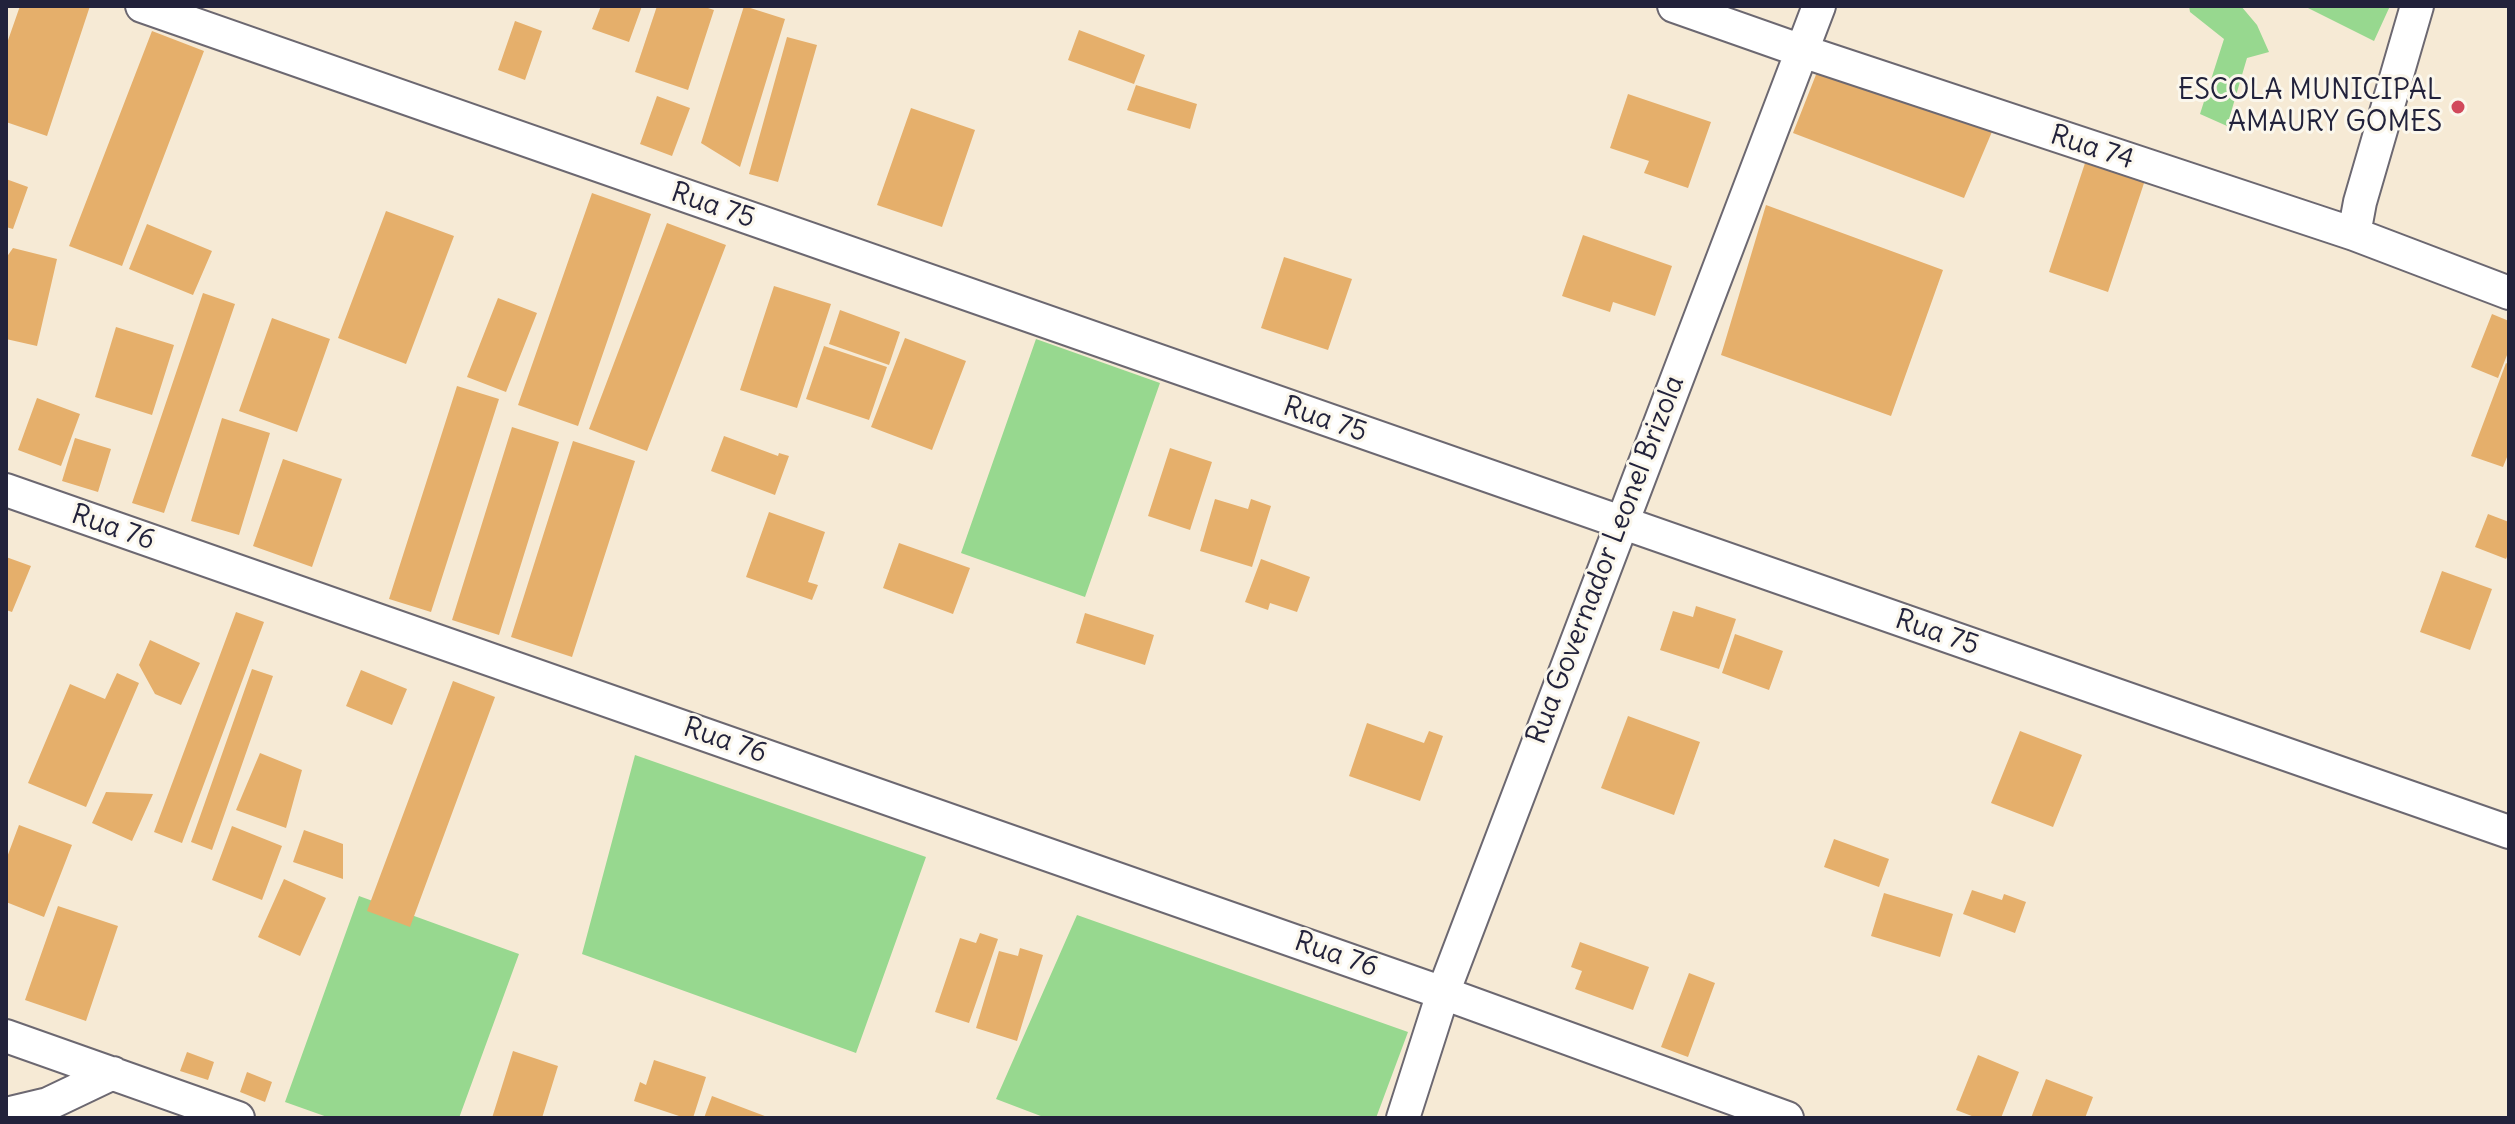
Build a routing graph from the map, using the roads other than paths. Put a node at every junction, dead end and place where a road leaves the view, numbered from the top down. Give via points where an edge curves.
1 (142, 6) edge
2 (1674, 6) edge
3 (1819, 6) edge
4 (2417, 6) edge
5 (1802, 51) junction
6 (2354, 234) junction
7 (2509, 293) edge
8 (6, 490) edge
9 (1620, 523) junction
10 (2509, 832) edge
11 (1443, 993) junction
12 (6, 1036) edge
13 (113, 1073) junction
14 (6, 1114) edge
15 (238, 1118) edge
16 (1403, 1118) edge
17 (1787, 1118) edge

1 - 9 street, Rua 75
2 - 5 street, Rua 74
3 - 5 street, Rua Governador Leonel Brizola
4 - 6 street
5 - 6 street, Rua 74
5 - 9 street, Rua Governador Leonel Brizola
6 - 7 street, Rua 74
8 - 11 street, Rua 76
9 - 10 street, Rua 75
9 - 11 street, Rua Governador Leonel Brizola
11 - 16 street, Rua Governador Leonel Brizola
11 - 17 street, Rua 76
12 - 13 street
13 - 14 street via 48,1104
13 - 15 street

